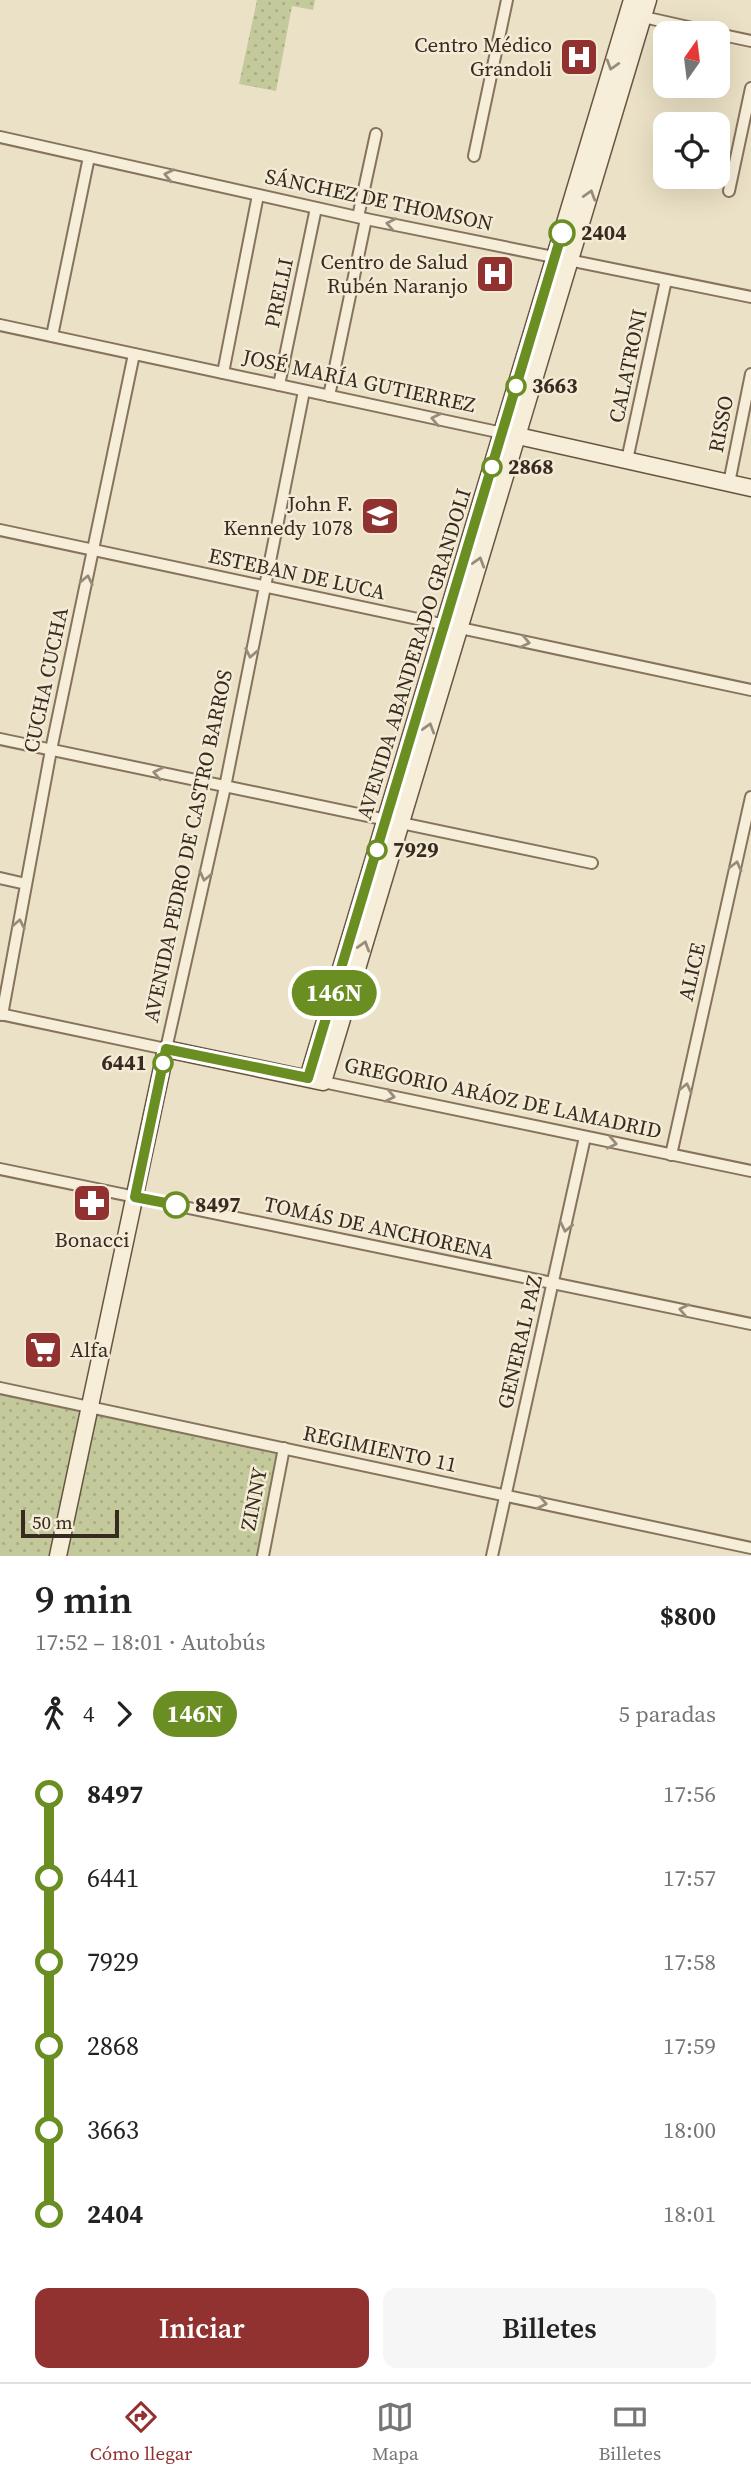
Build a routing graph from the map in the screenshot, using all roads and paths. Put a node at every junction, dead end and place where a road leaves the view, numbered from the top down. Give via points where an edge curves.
1 (507, 0) edge
2 (648, 0) edge
3 (634, 10) edge
4 (672, 21) edge
5 (730, 37) edge
6 (751, 41) edge
7 (751, 88) edge
8 (376, 134) dead end
9 (0, 137) edge
10 (474, 156) dead end
11 (89, 157) junction
12 (729, 191) dead end
13 (258, 195) junction
14 (316, 208) junction
15 (362, 218) junction
16 (562, 259) junction
17 (666, 280) junction
18 (751, 297) edge
19 (0, 325) edge
20 (52, 336) junction
21 (134, 354) junction
22 (223, 373) junction
23 (751, 374) edge
24 (279, 385) junction
25 (304, 391) junction
26 (329, 396) junction
27 (510, 435) junction
28 (627, 460) junction
29 (729, 483) junction
30 (751, 488) edge
31 (0, 530) edge
32 (93, 550) junction
33 (264, 586) junction
34 (451, 626) junction
35 (751, 690) edge
36 (0, 739) edge
37 (51, 750) junction
38 (225, 787) junction
39 (751, 797) edge
40 (393, 822) junction
41 (592, 863) dead end
42 (0, 878) edge
43 (26, 884) junction
44 (1, 1015) edge
45 (166, 1049) junction
46 (315, 1080) junction
47 (585, 1137) junction
48 (671, 1155) junction
49 (0, 1169) edge
50 (751, 1171) edge
51 (135, 1197) junction
52 (554, 1283) junction
53 (751, 1324) edge
54 (0, 1388) edge
55 (89, 1407) junction
56 (284, 1448) junction
57 (504, 1495) junction
58 (751, 1548) edge
59 (58, 1556) edge
60 (262, 1556) edge
61 (492, 1556) edge

1 - 10 street
2 - 3 street, AVENIDA ABANDERADO GRANDOLI
3 - 4 street
3 - 16 street, AVENIDA ABANDERADO GRANDOLI
5 - 6 street
7 - 12 street
8 - 15 street
9 - 11 street, SÁNCHEZ DE THOMSON
13 -> 11 street, SÁNCHEZ DE THOMSON
11 - 20 street
13 - 14 street, SÁNCHEZ DE THOMSON
13 - 22 street
14 - 15 street, SÁNCHEZ DE THOMSON
14 - 24 street, PRELLI
16 -> 15 street, SÁNCHEZ DE THOMSON
15 - 26 street
16 - 17 street, SÁNCHEZ DE THOMSON
16 - 27 street, AVENIDA ABANDERADO GRANDOLI
17 - 18 street, SÁNCHEZ DE THOMSON
17 - 28 street, CALATRONI
19 - 20 street, JOSÉ MARÍA GUTIERREZ
20 - 21 street, JOSÉ MARÍA GUTIERREZ
21 - 22 street, JOSÉ MARÍA GUTIERREZ
21 - 32 street, CUCHA CUCHA
22 - 24 street, JOSÉ MARÍA GUTIERREZ
23 - 29 street, RISSO
24 - 25 street, JOSÉ MARÍA GUTIERREZ
25 - 26 street, JOSÉ MARÍA GUTIERREZ
25 - 33 street, AVENIDA PEDRO DE CASTRO BARROS
27 -> 26 street, JOSÉ MARÍA GUTIERREZ
27 - 28 street, JOSÉ MARÍA GUTIERREZ
27 - 34 street, AVENIDA ABANDERADO GRANDOLI
28 - 29 street, JOSÉ MARÍA GUTIERREZ
29 - 30 street, JOSÉ MARÍA GUTIERREZ
31 - 32 street, ESTEBAN DE LUCA
32 - 33 street, ESTEBAN DE LUCA
37 -> 32 street, CUCHA CUCHA
33 - 34 street, ESTEBAN DE LUCA
33 -> 38 street, AVENIDA PEDRO DE CASTRO BARROS
34 -> 35 street, ESTEBAN DE LUCA
34 - 40 street, AVENIDA ABANDERADO GRANDOLI
36 - 37 street
38 -> 37 street
37 - 43 street, CUCHA CUCHA
38 - 40 street
38 -> 45 street, AVENIDA PEDRO DE CASTRO BARROS
48 -> 39 street, ALICE
40 - 41 street
40 - 46 street, AVENIDA ABANDERADO GRANDOLI
42 - 43 street
44 -> 43 street, CUCHA CUCHA
44 - 45 street, GREGORIO ARÁOZ DE LAMADRID
45 - 46 street, GREGORIO ARÁOZ DE LAMADRID
45 - 51 street, AVENIDA PEDRO DE CASTRO BARROS
46 -> 47 street, GREGORIO ARÁOZ DE LAMADRID
47 -> 48 street, GREGORIO ARÁOZ DE LAMADRID
47 -> 52 street, GENERAL PAZ
48 - 50 street, GREGORIO ARÁOZ DE LAMADRID
49 - 51 street, TOMÁS DE ANCHORENA
51 - 52 street, TOMÁS DE ANCHORENA
51 - 55 street, AVENIDA PEDRO DE CASTRO BARROS
53 -> 52 street, TOMÁS DE ANCHORENA
52 - 57 street, GENERAL PAZ
54 - 55 street, REGIMIENTO 11
55 - 56 street, REGIMIENTO 11
55 - 59 street, AVENIDA PEDRO DE CASTRO BARROS
56 - 57 street, REGIMIENTO 11
56 - 60 street, ZINNY
57 -> 58 street, REGIMIENTO 11
57 - 61 street, GENERAL PAZ

